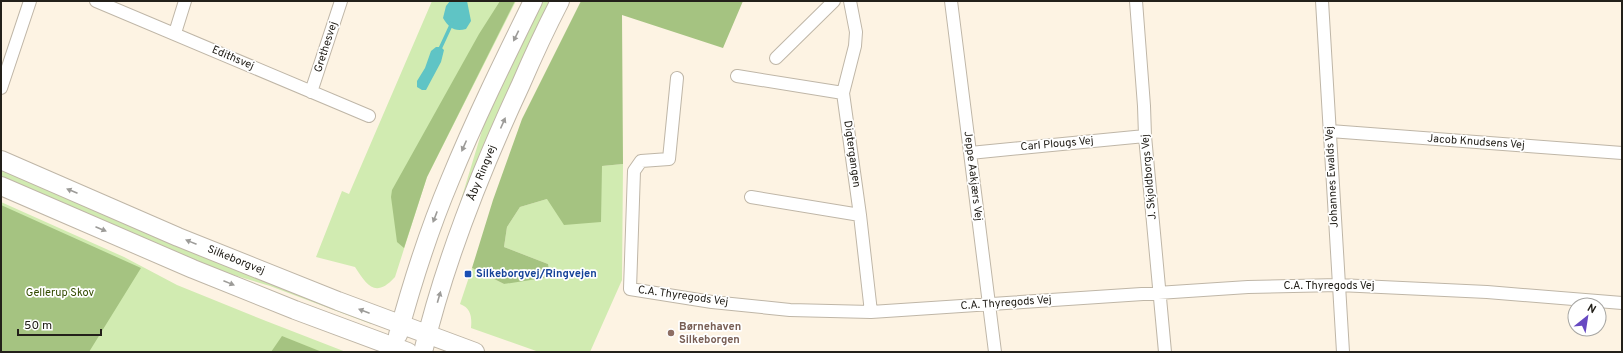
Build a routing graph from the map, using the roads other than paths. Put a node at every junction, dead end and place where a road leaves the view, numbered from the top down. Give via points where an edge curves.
1 (30, 1) edge
2 (96, 1) edge
3 (185, 1) edge
4 (341, 1) edge
5 (533, 1) edge
6 (560, 1) edge
7 (834, 1) edge
8 (850, 1) edge
9 (951, 1) edge
10 (1136, 1) edge
11 (1322, 1) edge
12 (175, 33) junction
13 (776, 58) dead end
14 (738, 76) dead end
15 (678, 78) dead end
16 (1, 88) edge
17 (311, 92) junction
18 (843, 93) junction
19 (369, 116) dead end
20 (1330, 131) junction
21 (1144, 136) junction
22 (970, 153) junction
23 (1622, 153) edge
24 (1, 160) edge
25 (1, 186) edge
26 (751, 197) dead end
27 (860, 215) junction
28 (1339, 285) junction
29 (1160, 292) junction
30 (1622, 303) edge
31 (989, 304) junction
32 (871, 312) junction
33 (401, 325) junction
34 (427, 335) junction
35 (399, 350) edge
36 (423, 352) edge
37 (475, 352) edge
38 (995, 352) edge
39 (1164, 352) edge
40 (1343, 352) edge

1 - 16 street
2 - 12 street, Edithsvej
3 - 12 street
4 - 17 street, Grethesvej
5 -> 33 main road via 479,112 450,180 428,235
34 -> 6 main road, Åby Ringvej via 474,192 505,118
7 - 13 street
8 - 18 street, Digtergangen via 856,32
9 - 22 street, Jeppe Aakjærs Vej
10 - 21 street, J. Skjoldborgs Vej
11 - 20 street, Johannes Ewalds Vej
12 - 17 street, Edithsvej
14 - 18 street
15 - 32 street, C.A. Thyregods Vej via 669,159 641,162 634,171 630,289 712,302 790,310
17 - 19 street, Edithsvej
18 - 27 street, Digtergangen
20 - 23 street, Jacob Knudsens Vej
20 - 28 street, Johannes Ewalds Vej
21 - 22 street, Carl Plougs Vej
21 - 29 street, J. Skjoldborgs Vej
22 - 31 street, Jeppe Aakjærs Vej
33 -> 24 main road, Silkeborgvej via 178,237
25 -> 35 main road via 193,269
26 - 27 street
27 - 32 street, Digtergangen
28 - 29 street, C.A. Thyregods Vej
28 - 30 street, C.A. Thyregods Vej via 1487,292
28 - 40 street, Johannes Ewalds Vej
29 - 31 street, C.A. Thyregods Vej
29 - 39 street, J. Skjoldborgs Vej
31 - 32 street, C.A. Thyregods Vej
31 - 38 street, Jeppe Aakjærs Vej
33 - 34 main road, Silkeborgvej
33 - 35 main road
34 - 36 main road, Åby Ringvej
34 - 37 main road, Silkeborgvej

